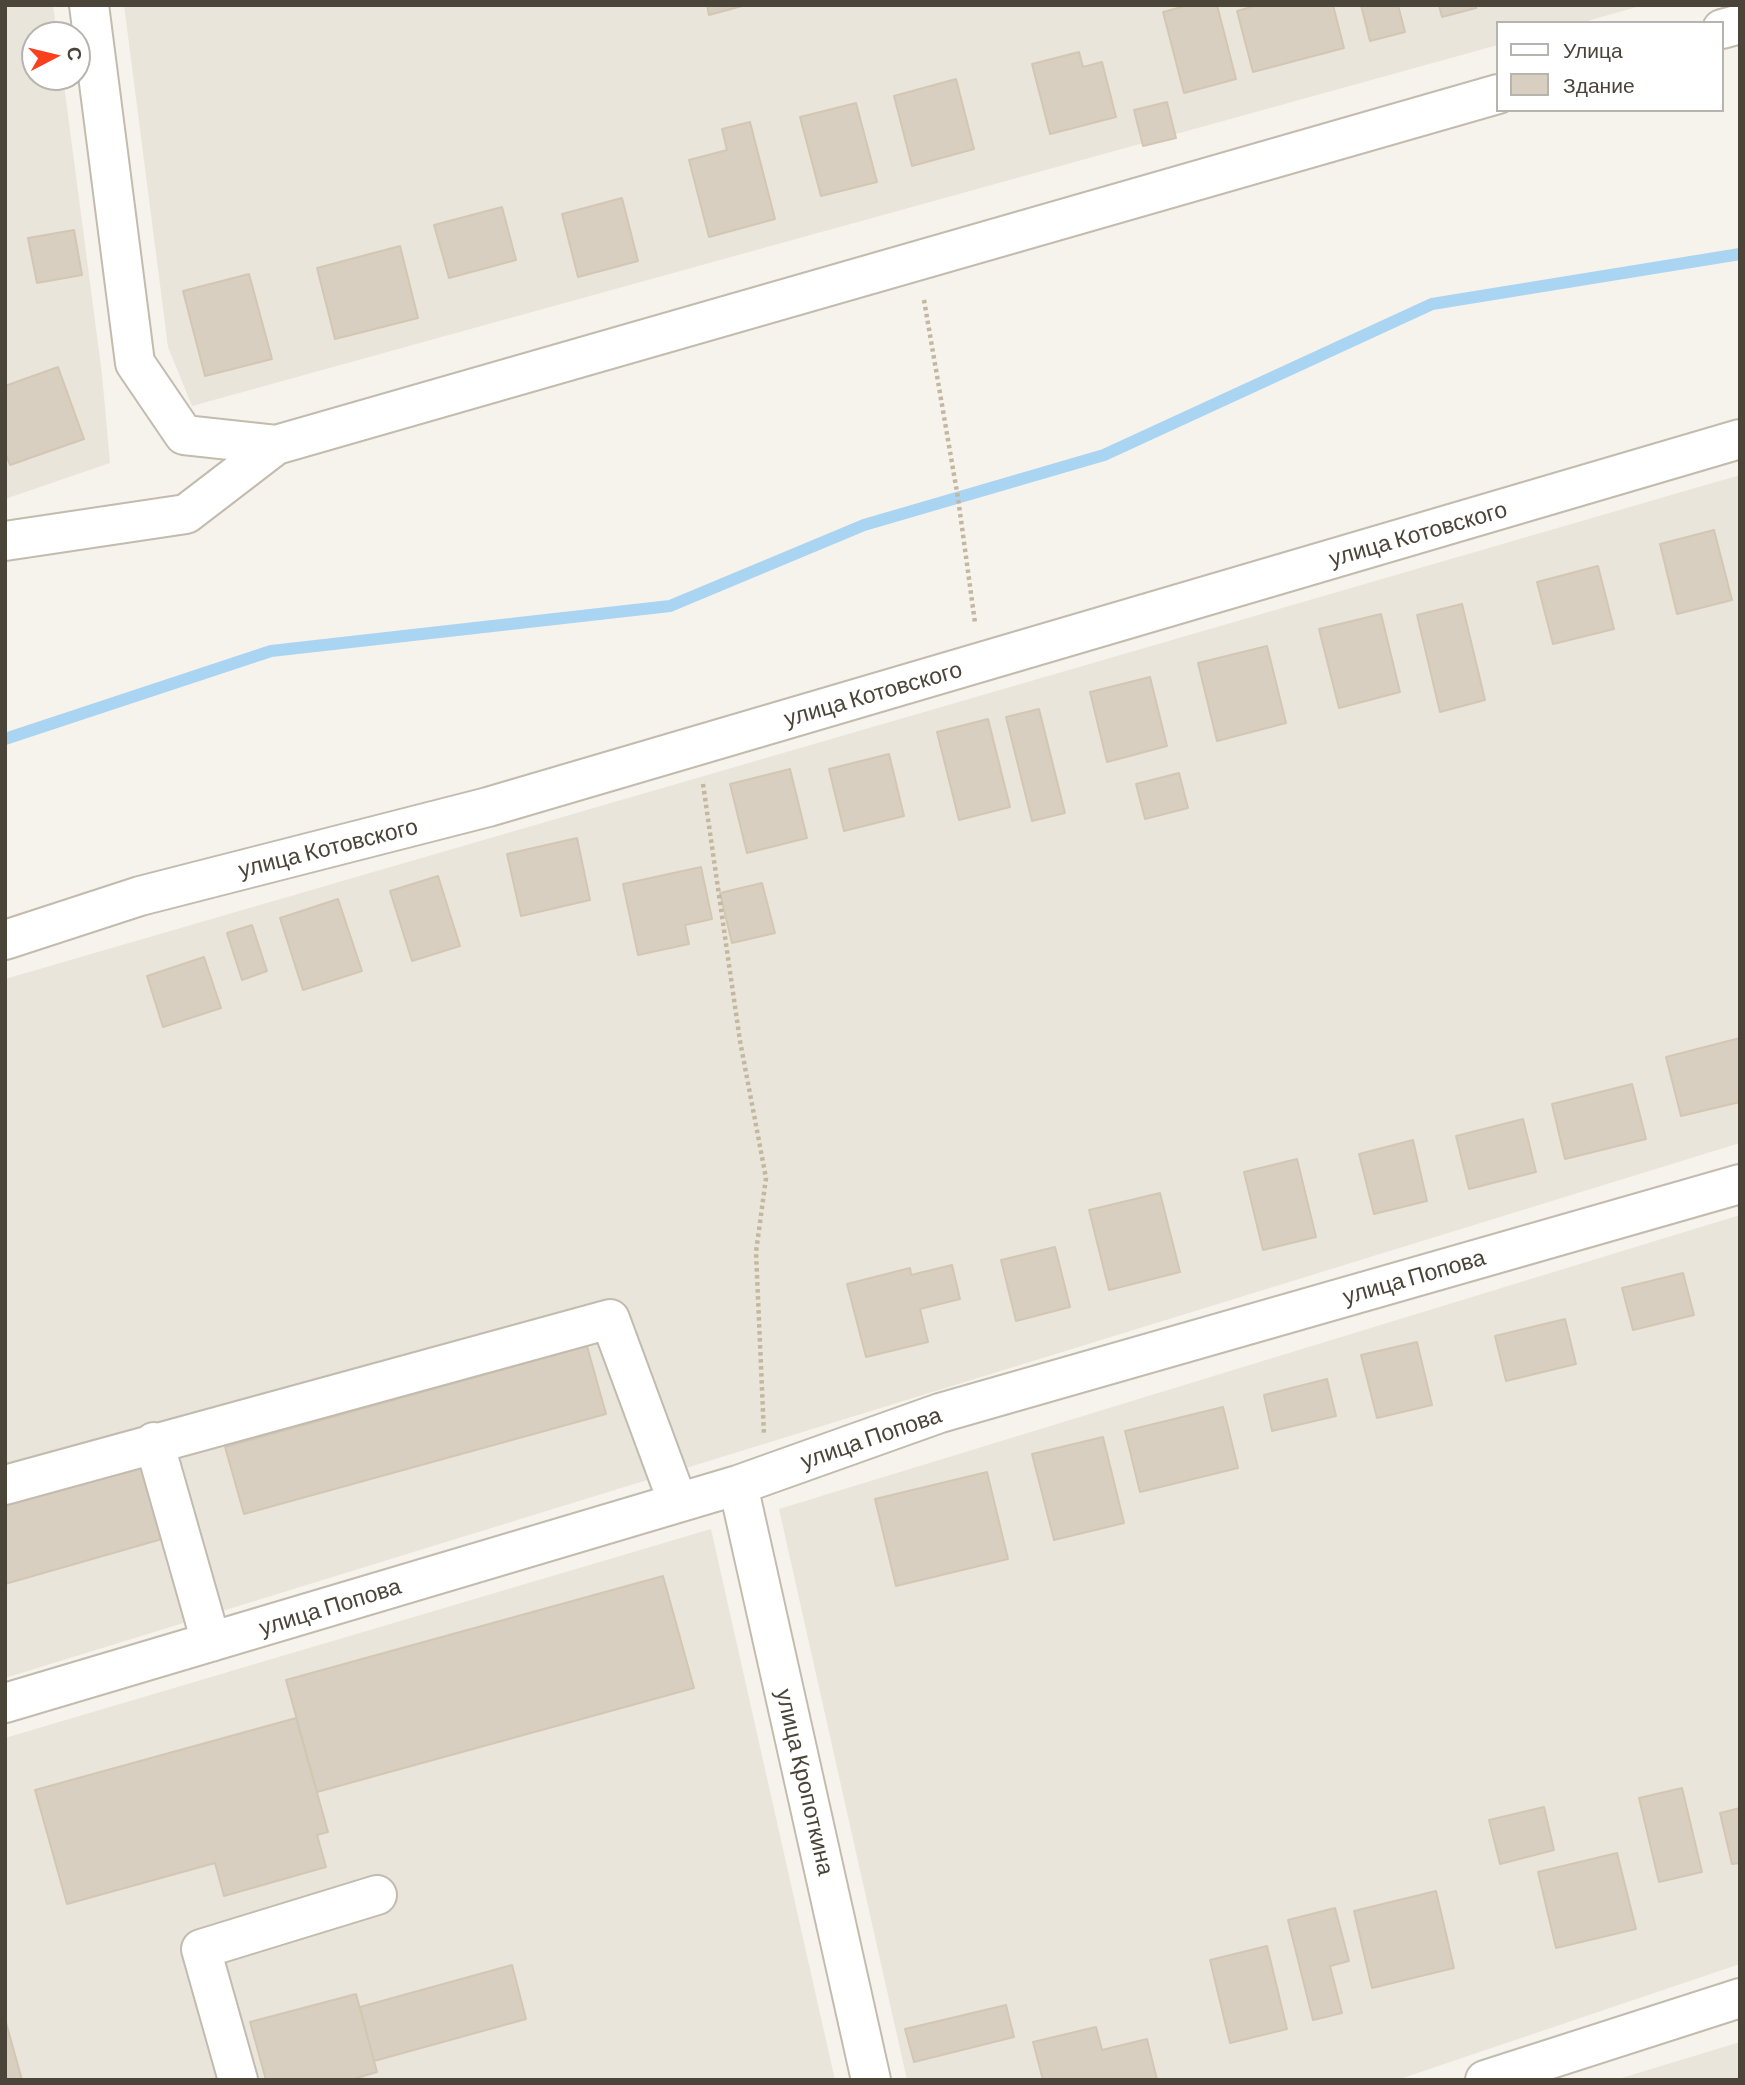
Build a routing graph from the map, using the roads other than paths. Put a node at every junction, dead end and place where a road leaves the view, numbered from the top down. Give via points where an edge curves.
1 (89, 5) edge
2 (1496, 95) edge
3 (1740, 439) edge
4 (276, 445) junction
5 (5, 541) edge
6 (5, 940) edge
7 (1740, 1184) edge
8 (154, 1442) junction
9 (752, 1480) junction
10 (5, 1485) edge
11 (678, 1503) junction
12 (211, 1642) junction
13 (5, 1703) edge
14 (377, 1895) dead end
15 (1740, 1998) edge
16 (238, 2080) edge
17 (871, 2080) edge
18 (1485, 2080) edge

1 - 4 street via 135,363 184,435
2 - 4 street
3 - 6 street, улица Котовского via 488,807 140,896
4 - 5 street via 186,514
7 - 9 street, улица Попова via 940,1413
8 - 10 street
8 - 11 street via 610,1319
8 - 12 street
9 - 11 street, улица Попова
9 - 17 street, улица Кропоткина
11 - 12 street, улица Попова
12 - 13 street, улица Попова
14 - 16 street via 201,1949
15 - 18 street

